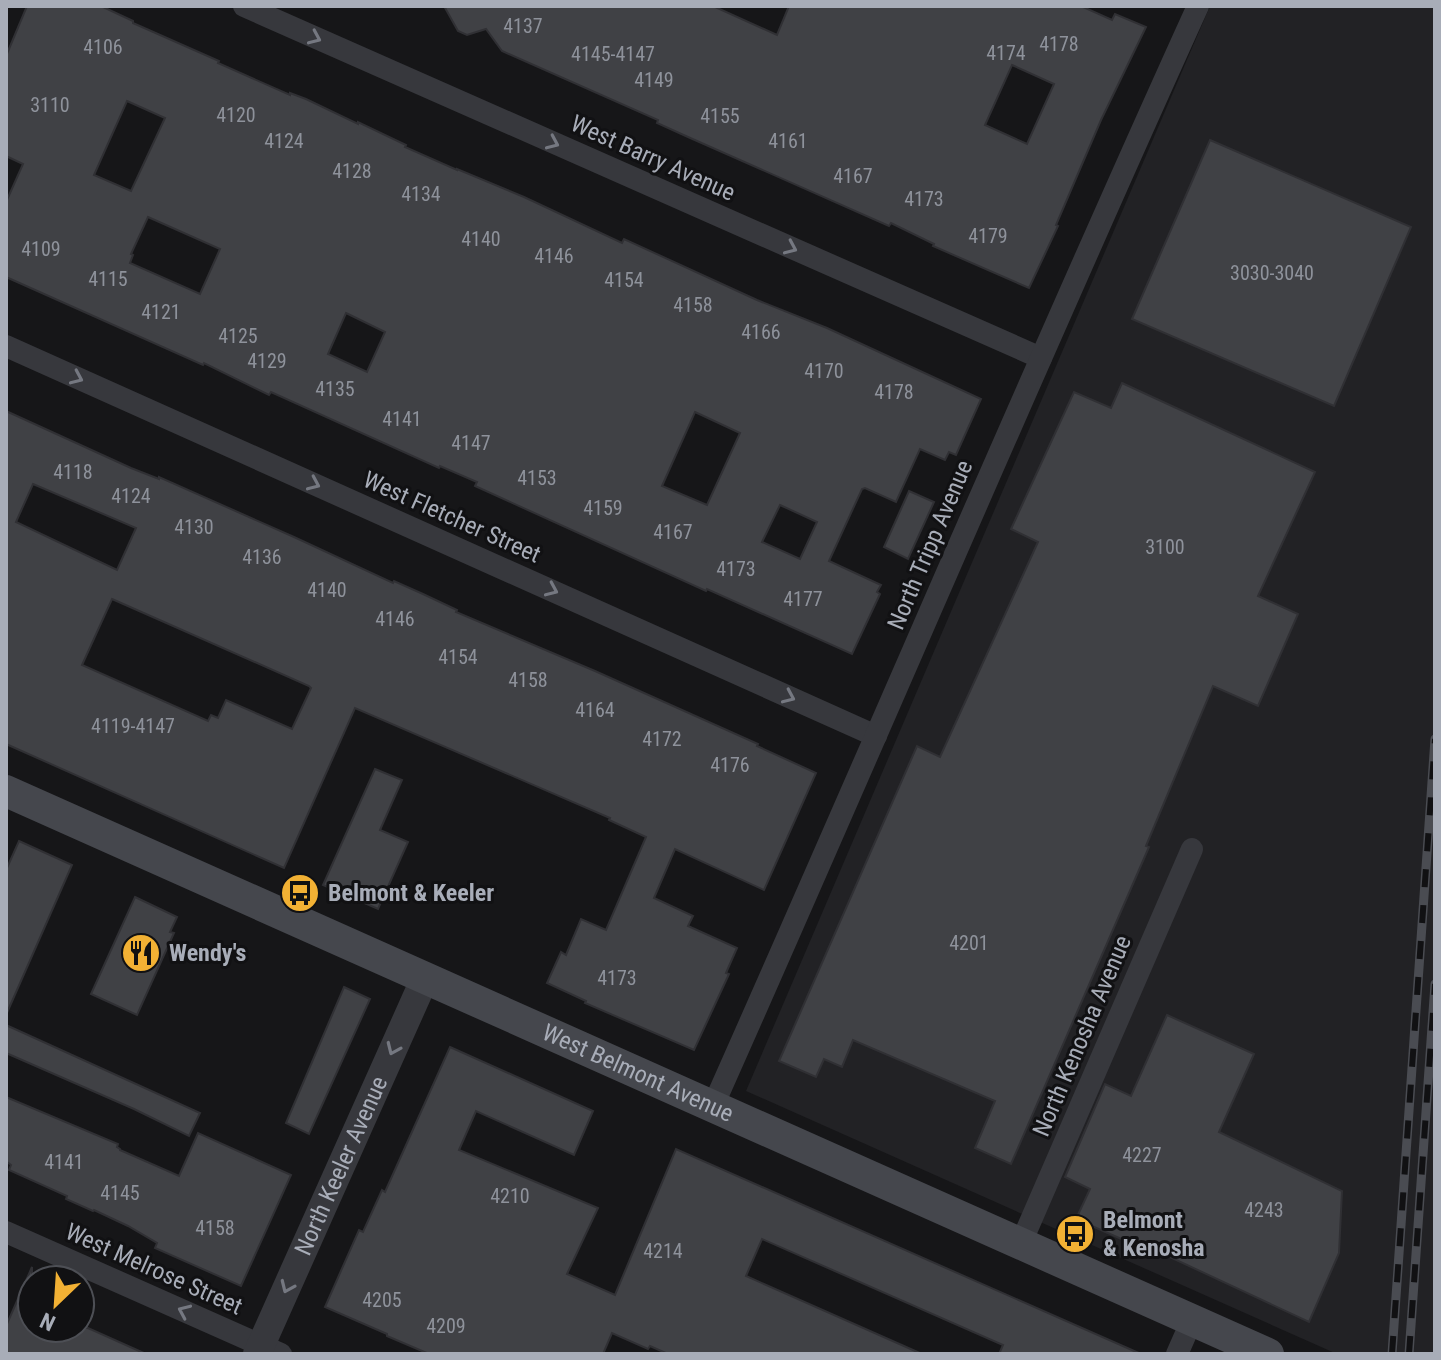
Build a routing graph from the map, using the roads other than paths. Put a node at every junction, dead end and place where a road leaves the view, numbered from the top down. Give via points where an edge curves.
1 (244, 6) edge
2 (1198, 6) edge
3 (6, 346) edge
4 (1041, 358) junction
5 (876, 736) junction
6 (6, 791) edge
7 (1192, 849) dead end
8 (425, 978) junction
9 (713, 1106) junction
10 (6, 1232) edge
11 (1021, 1243) junction
12 (1192, 1320) junction
13 (266, 1351) edge
14 (1177, 1354) edge
15 (1268, 1354) edge

1 -> 4 street, West Barry Avenue
2 - 4 street, North Tripp Avenue
3 -> 5 street, West Fletcher Street
4 - 5 street, North Tripp Avenue
5 - 9 street, North Tripp Avenue
6 - 8 main road, West Belmont Avenue
7 - 11 street, North Kenosha Avenue
8 - 9 main road, West Belmont Avenue
8 -> 13 street, North Keeler Avenue
9 - 11 main road, West Belmont Avenue
13 -> 10 street, West Melrose Street
11 - 12 main road, West Belmont Avenue
12 - 14 street
12 - 15 main road, West Belmont Avenue

